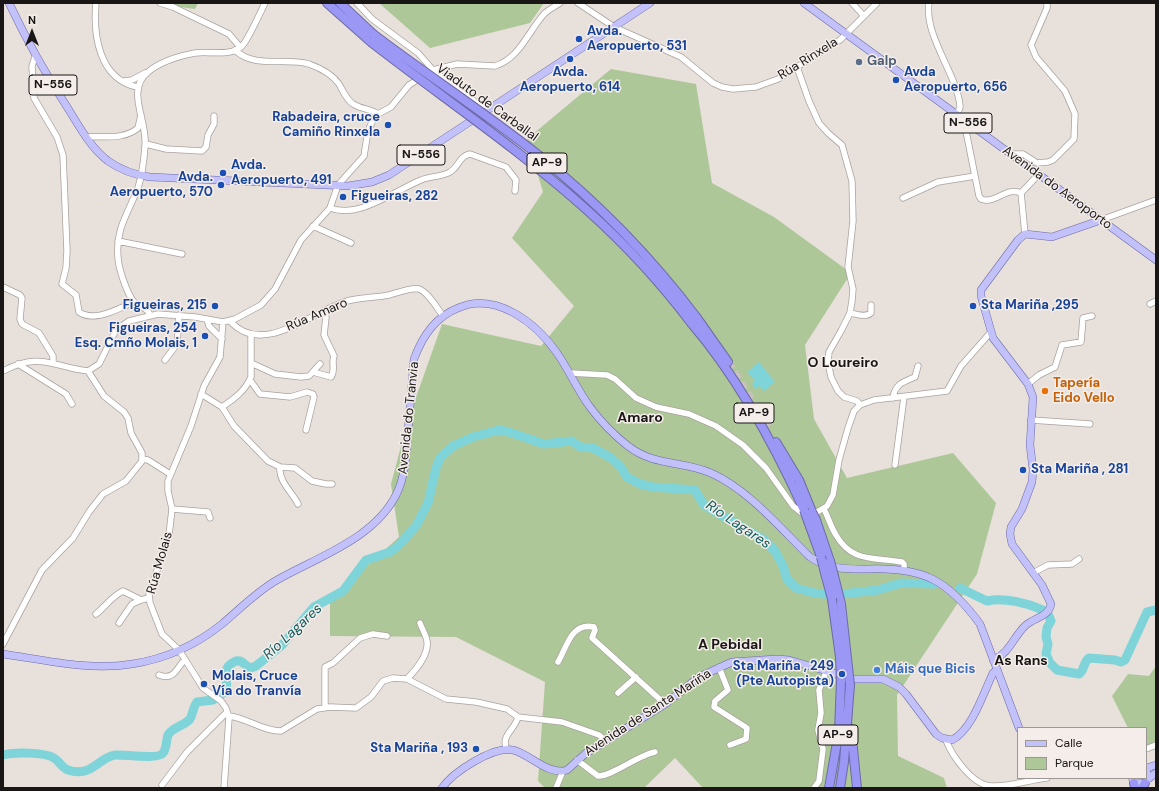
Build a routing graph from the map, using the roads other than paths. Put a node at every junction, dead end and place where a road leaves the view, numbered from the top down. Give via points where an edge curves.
1 (9, 3) edge
2 (96, 3) edge
3 (160, 3) edge
4 (265, 3) edge
5 (327, 3) edge
6 (340, 3) edge
7 (357, 3) edge
8 (560, 3) edge
9 (578, 3) edge
10 (650, 3) edge
11 (804, 3) edge
12 (852, 3) edge
13 (877, 3) edge
14 (929, 3) edge
15 (1047, 3) edge
16 (864, 16) junction
17 (614, 27) junction
18 (847, 34) junction
19 (238, 49) junction
20 (36, 57) junction
21 (797, 67) junction
22 (433, 70) junction
23 (147, 72) junction
24 (124, 81) junction
25 (137, 87) junction
26 (487, 111) junction
27 (142, 113) junction
28 (378, 114) junction
29 (956, 114) junction
30 (214, 116) dead end
31 (970, 125) junction
32 (86, 137) junction
33 (146, 144) junction
34 (1010, 154) junction
35 (1038, 175) junction
36 (140, 176) junction
37 (975, 176) junction
38 (338, 185) junction
39 (515, 191) dead end
40 (1021, 193) junction
41 (903, 198) dead end
42 (1156, 200) edge
43 (330, 208) junction
44 (1101, 220) junction
45 (313, 226) junction
46 (1025, 234) junction
47 (118, 241) junction
48 (351, 243) dead end
49 (182, 254) dead end
50 (1156, 260) edge
51 (3, 287) edge
52 (1156, 301) edge
53 (134, 302) junction
54 (1150, 304) dead end
55 (871, 305) dead end
56 (325, 311) junction
57 (850, 313) junction
58 (150, 315) junction
59 (179, 315) junction
60 (443, 316) junction
61 (1092, 316) dead end
62 (206, 320) junction
63 (230, 321) junction
64 (694, 321) junction
65 (223, 322) junction
66 (991, 332) junction
67 (251, 334) junction
68 (222, 339) junction
69 (165, 360) dead end
70 (53, 362) junction
71 (251, 362) junction
72 (728, 362) tunnel mouth
73 (18, 364) junction
74 (320, 364) dead end
75 (918, 366) dead end
76 (3, 371) edge
77 (88, 371) junction
78 (313, 372) junction
79 (570, 373) junction
80 (250, 380) junction
81 (1028, 384) junction
82 (201, 394) junction
83 (904, 397) junction
84 (893, 398) junction
85 (72, 404) dead end
86 (860, 405) junction
87 (222, 407) junction
88 (1031, 420) junction
89 (1090, 424) dead end
90 (768, 428) tunnel mouth
91 (306, 430) dead end
92 (142, 459) junction
93 (895, 465) dead end
94 (280, 467) junction
95 (170, 474) junction
96 (332, 484) dead end
97 (298, 504) dead end
98 (172, 509) junction
99 (814, 514) junction
100 (210, 518) dead end
101 (1079, 559) dead end
102 (904, 569) junction
103 (1033, 573) junction
104 (149, 598) junction
105 (141, 600) junction
106 (96, 614) dead end
107 (119, 623) dead end
108 (420, 624) dead end
109 (387, 636) dead end
110 (3, 644) edge
111 (179, 650) junction
112 (3, 654) edge
113 (185, 659) junction
114 (994, 660) junction
115 (558, 662) dead end
116 (719, 667) junction
117 (997, 670) junction
118 (826, 672) junction
119 (159, 675) dead end
120 (636, 677) junction
121 (407, 679) junction
122 (618, 693) dead end
123 (665, 704) junction
124 (325, 708) junction
125 (849, 710) junction
126 (228, 714) junction
127 (518, 717) junction
128 (1019, 727) edge
129 (946, 740) junction
130 (606, 741) junction
131 (730, 745) dead end
132 (507, 750) junction
133 (655, 752) dead end
134 (577, 760) junction
135 (563, 771) junction
136 (1156, 773) edge
137 (1041, 779) edge
138 (1133, 782) edge
139 (1145, 784) edge
140 (162, 785) dead end
141 (224, 788) edge
142 (442, 788) edge
143 (556, 788) edge
144 (814, 788) edge
145 (829, 788) edge
146 (840, 788) edge
147 (857, 788) edge

1 - 20 main road, N-556
2 - 24 street via 98,49 106,65
3 - 19 street via 229,34
4 - 19 street
5 - 64 highway, Viaduto de Carballal / AP-9, bridge via 371,42 531,162 588,211 624,245
6 - 64 highway, Viaduto de Carballal / AP-9, bridge via 374,34 531,150 577,189 616,225 670,282
7 - 22 street via 381,26 418,53
8 - 22 street via 546,12 527,40 500,65 457,64
9 - 17 street, Rúa Rinxela
10 - 17 main road, N-556
11 - 18 main road, Avenida do Aeroporto / N-556
12 - 16 street
13 - 16 street, Rúa Rinxela
14 - 29 street via 932,31 957,94 960,107
15 - 34 street via 1031,45 1036,57 1066,90 1075,114 1074,139 1048,162 1037,163 1023,154
16 - 18 street, Rúa Rinxela
17 - 21 street, Rúa Rinxela via 681,57 707,79 722,87 733,89 756,86 778,79
17 - 26 main road, N-556
18 - 21 street, Rúa Rinxela
18 - 29 main road, Avenida do Aeroporto / N-556
19 - 23 street via 188,55 163,62
19 - 28 street via 242,56 250,58 297,62 318,68 333,77 353,104
20 - 32 main road, N-556
20 - 53 street via 32,66 34,98 57,137 63,154 67,262 62,284 76,295 79,312 82,314 99,316
21 - 57 street via 820,123 842,145 852,181 853,221 848,267 853,289
22 - 26 street
22 - 28 street via 409,86 391,107
23 - 24 street
23 - 25 street
24 - 25 street
25 - 27 street
26 - 38 main road, N-556 via 389,175 360,184
27 - 32 street via 138,128 130,133
27 - 33 street
28 - 38 street via 368,130 364,156
29 - 31 main road, Avenida do Aeroporto / N-556
30 - 33 street via 214,124 208,135 206,147 202,151 166,149
31 - 34 main road, Avenida do Aeroporto / N-556
31 - 37 street via 966,130
32 - 36 main road, N-556 via 107,160
33 - 36 street
34 - 35 main road, Avenida do Aeroporto / N-556
35 - 40 street
35 - 44 main road, Avenida do Aeroporto / N-556
36 - 38 main road, N-556
36 - 47 street via 138,188 124,217
37 - 40 street via 979,196 983,200 991,200 1012,191
37 - 41 street via 938,182
38 - 43 street
39 - 43 street via 516,180 506,167 470,154 462,158 450,172 419,181 359,209 340,211
40 - 46 street
42 - 44 street
43 - 45 street
44 - 46 main road via 1052,237
44 - 50 main road, Avenida do Aeroporto / N-556
45 - 48 street
45 - 63 street via 295,250 267,300
46 - 66 main road via 981,290
47 - 49 street
47 - 53 street via 119,264
51 - 70 street via 20,294 22,324 39,333 53,356
52 - 54 street
53 - 58 street via 147,309
55 - 57 street via 869,315
56 - 60 street, Rúa Amaro via 352,299 418,289 423,291
56 - 67 street, Rúa Amaro via 272,334
56 - 78 street via 324,332 334,356 333,374 328,378
57 - 86 street via 829,352 828,362 831,377 838,391
58 - 59 street
58 - 77 street via 129,321 116,330 99,364
59 - 62 street
59 - 69 street via 177,344
60 - 79 main road, Avenida do Tranvia via 461,306 474,304 492,304 506,308 548,342
60 - 111 main road, Avenida do Tranvia via 426,334 414,359 404,474 390,506 370,526 340,548 277,580 202,639
61 - 81 street via 1083,318 1082,342 1062,345 1055,367
62 - 65 street
62 - 68 street
63 - 65 street
63 - 67 street, Rúa Amaro via 237,328
64 - 72 highway, AP-9
64 - 99 highway, AP-9 via 745,398
65 - 68 street, Rúa Molais
66 - 81 main road
66 - 83 street via 961,366 947,391
67 - 71 street
68 - 82 street, Rúa Molais via 218,363
70 - 73 street
70 - 77 street
71 - 78 street via 284,376 301,378
71 - 80 street
73 - 76 street
73 - 85 street via 66,394
74 - 78 street
75 - 84 street via 915,377 902,382 894,392
77 - 92 street via 104,396 128,418 131,433 139,445
79 - 99 street via 607,375 636,398 656,407 689,414 716,426 744,445 766,468 798,510
79 - 102 main road, Avenida do Tranvia via 590,406 628,446 648,458 709,472 729,482 817,562 843,570
80 - 87 street via 236,398
80 - 91 street via 260,394 290,397 307,392 313,394
81 - 88 main road via 1033,397
82 - 87 street
82 - 95 street, Rúa Molais via 191,426
83 - 84 street
83 - 93 street
84 - 86 street
86 - 99 street via 854,411 848,428 833,495
87 - 94 street via 234,426 261,455
88 - 89 street
88 - 103 main road via 1032,482 1010,534 1012,544
90 - 99 highway, AP-9 via 799,480
92 - 95 street
92 - 110 street via 132,476 96,501 73,538 42,570
94 - 96 street via 291,466 312,481
94 - 97 street via 279,471 287,488
95 - 98 street, Rúa Molais via 167,486
98 - 100 street via 208,512
98 - 104 street, Rúa Molais via 169,535 150,586
99 - 102 street via 852,553 868,558 902,562
99 - 125 highway, AP-9, bridge via 841,604 850,685
99 - 145 highway, AP-9, bridge via 821,557 832,599 840,656 839,730
101 - 103 street via 1072,564 1048,565
102 - 114 main road, Avenida do Tranvia via 930,577 958,598 980,624
103 - 114 main road via 1050,599 1051,607 1045,615 1025,626 1003,655
104 - 105 street
104 - 111 street, Rúa Molais via 158,628
105 - 106 street via 123,591
105 - 107 street via 132,604
108 - 121 street via 428,642 420,666
109 - 124 street via 373,634 360,638 324,667
111 - 112 main road, Avenida do Tranvia via 148,660 110,666 69,664
111 - 113 street, Rúa Molais
113 - 119 street via 174,674 165,677
113 - 126 street, Rúa Molais via 199,683 221,701
114 - 117 main road, Avenida do Tranvia
115 - 120 street via 566,644 578,628 585,625 594,627 592,638
116 - 118 main road, Avenida de Santa Mariña via 732,662 777,659
116 - 123 main road, Avenida de Santa Mariña via 688,684
116 - 131 street via 728,690 715,701 714,706 747,728 746,739
117 - 128 main road, Avenida do Tranvia
117 - 129 main road via 993,673 969,724 956,738
118 - 129 main road, Avenida de Santa Mariña via 854,679 883,679 891,682 906,694 936,734
118 - 144 street via 819,690 819,733 823,749 819,781
120 - 122 street
120 - 123 street
121 - 124 street via 393,678 383,681 370,697 356,708
121 - 127 street via 446,699 476,702 507,710
123 - 130 main road, Avenida de Santa Mariña
124 - 126 street via 308,714 281,732 258,727
125 - 146 highway, AP-9
125 - 147 highway
126 - 140 street via 187,752
126 - 141 street
127 - 130 street via 562,722 599,734
127 - 132 street via 505,737 504,745
129 - 137 street via 958,764 984,785 996,786
130 - 134 main road, Avenida de Santa Mariña
132 - 135 main road via 521,753 541,764
132 - 142 main road via 466,766
133 - 134 street via 640,756 602,776 598,776
134 - 135 main road, Avenida de Santa Mariña
135 - 143 street
136 - 139 main road
138 - 139 main road

